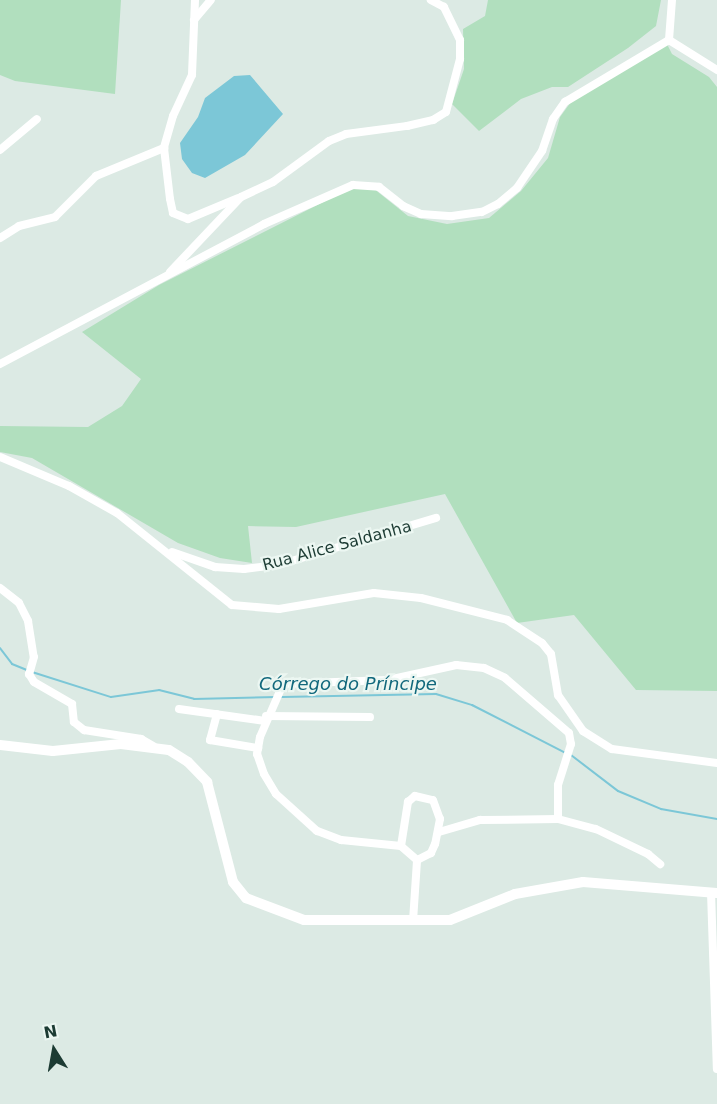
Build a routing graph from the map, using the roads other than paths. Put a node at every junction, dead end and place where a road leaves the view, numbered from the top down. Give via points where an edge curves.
1 (195, 0) edge
2 (211, 0) edge
3 (430, 0) edge
4 (672, 0) edge
5 (194, 20) junction
6 (669, 40) junction
7 (717, 70) edge
8 (37, 119) dead end
9 (164, 148) junction
10 (0, 150) edge
11 (241, 197) junction
12 (0, 238) edge
13 (163, 279) junction
14 (0, 364) edge
15 (0, 457) edge
16 (436, 518) dead end
17 (168, 551) junction
18 (0, 588) edge
19 (179, 709) dead end
20 (217, 714) junction
21 (370, 717) dead end
22 (266, 718) junction
23 (0, 746) edge
24 (155, 747) junction
25 (258, 748) junction
26 (717, 763) edge
27 (558, 819) junction
28 (439, 832) junction
29 (401, 846) junction
30 (417, 860) junction
31 (660, 864) dead end
32 (714, 893) edge
33 (413, 921) junction
34 (717, 1067) edge

1 - 5 street
2 - 5 street
3 - 11 street via 444,7 460,40 460,59 446,112 433,120 346,134 328,141 273,182
4 - 6 street
5 - 9 street via 192,75 173,116
6 - 7 street
6 - 13 street via 565,102 553,119 542,151 517,188 482,212 452,216 421,214 403,206 379,187 353,185 293,210
8 - 10 street
9 - 11 street via 173,213 180,218 189,219
9 - 12 street via 96,176 56,217 20,226
11 - 13 street
13 - 14 street
15 - 17 street via 69,486 117,513
16 - 17 street, Rua Alice Saldanha via 278,565 215,567
17 - 26 street via 232,605 279,609 374,593 421,598 507,620 542,643 551,654 558,695 583,731 612,749
18 - 24 street via 19,603 28,621 34,682 72,704 74,722 84,730 141,739
19 - 20 street
20 - 22 street
20 - 25 street via 210,740
21 - 22 street
22 - 25 street
22 - 27 street via 283,684 294,680 366,682 456,665 484,668 505,678 568,733 569,750 558,785
23 - 24 street via 53,751 121,744
24 - 33 street via 188,762 207,782 233,882 246,898 304,920
25 - 29 street via 264,774 276,794 317,831 341,840
27 - 28 street via 480,820
27 - 31 street via 596,829 648,854
28 - 29 street via 441,819 433,800 415,796 403,815
28 - 30 street via 431,853
29 - 30 street
30 - 33 street
32 - 33 street via 583,882 515,894 450,920
32 - 34 street

